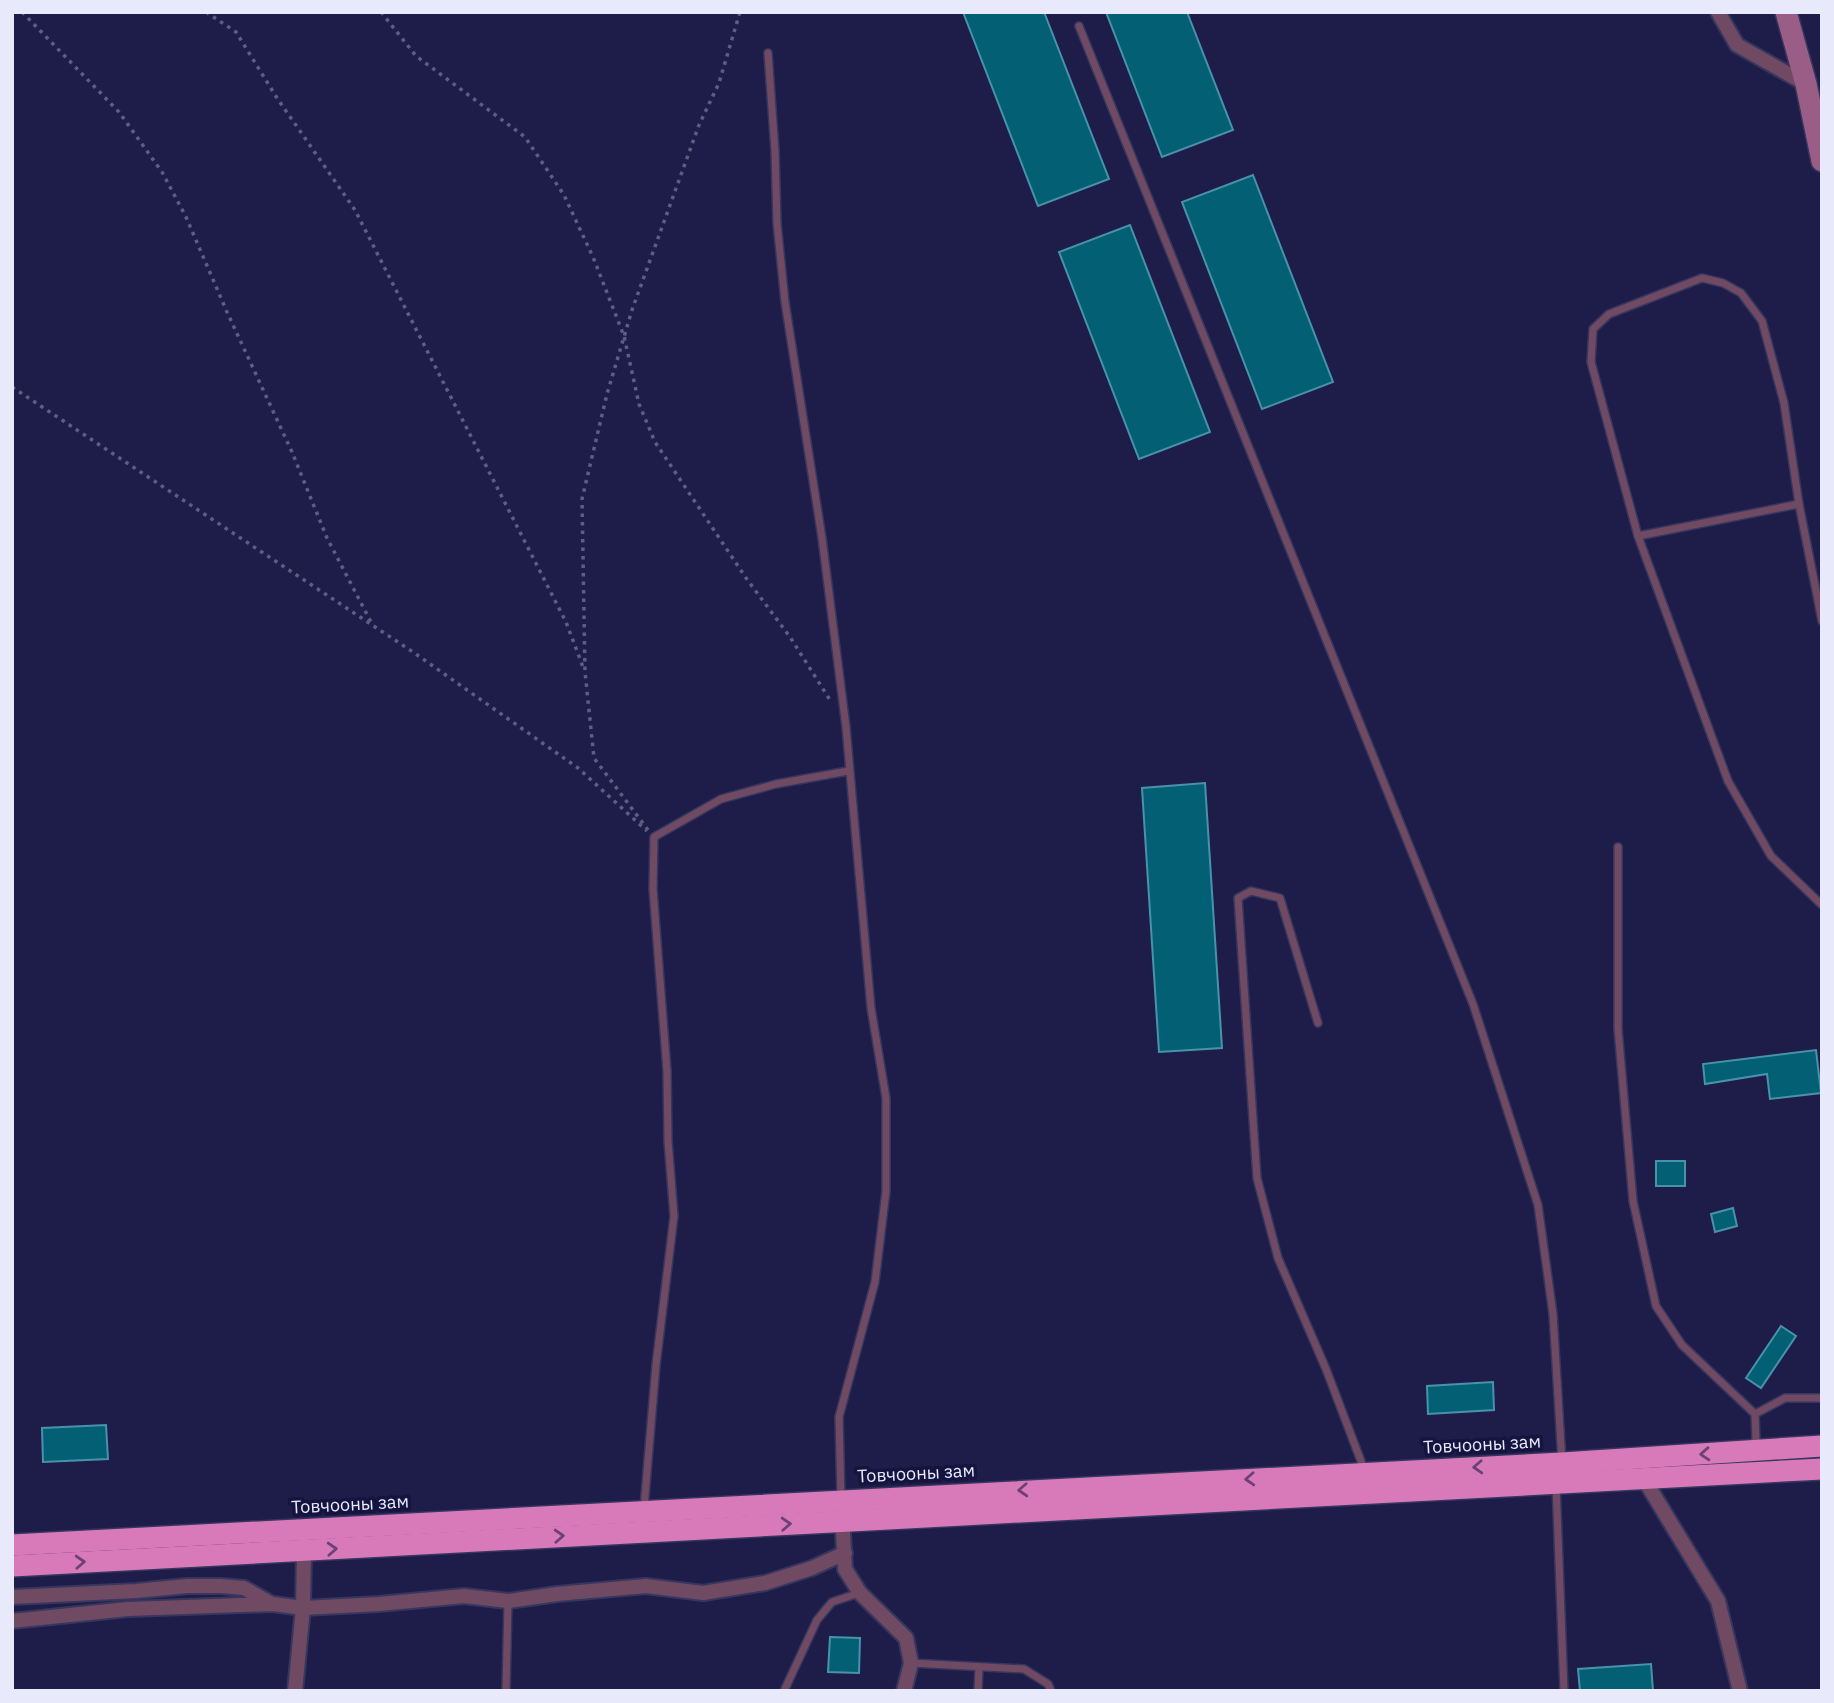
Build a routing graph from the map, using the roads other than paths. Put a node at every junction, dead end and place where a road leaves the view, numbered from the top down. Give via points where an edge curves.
1 (1718, 12) edge
2 (1786, 12) edge
3 (1079, 26) dead end
4 (768, 53) dead end
5 (1806, 84) junction
6 (1822, 161) edge
7 (1799, 504) junction
8 (1638, 536) junction
9 (1822, 621) edge
10 (848, 771) junction
11 (1618, 847) dead end
12 (1822, 905) edge
13 (1318, 1023) dead end
14 (1822, 1398) edge
15 (1755, 1414) junction
16 (1822, 1446) edge
17 (1745, 1451) junction
18 (1822, 1469) edge
19 (1366, 1473) junction
20 (1559, 1473) junction
21 (1644, 1479) junction
22 (644, 1510) junction
23 (841, 1510) junction
24 (12, 1545) edge
25 (304, 1550) junction
26 (845, 1553) junction
27 (12, 1566) edge
28 (860, 1593) junction
29 (12, 1597) edge
30 (508, 1601) junction
31 (272, 1604) junction
32 (303, 1608) junction
33 (12, 1621) edge
34 (911, 1663) junction
35 (979, 1667) junction
36 (295, 1691) edge
37 (506, 1691) edge
38 (784, 1691) edge
39 (904, 1691) edge
40 (978, 1691) edge
41 (1051, 1691) edge
42 (1564, 1691) edge
43 (1740, 1691) edge

1 - 5 street via 1737,46
2 - 5 main road
3 - 20 lane via 1473,1003 1538,1205 1553,1314
4 - 10 lane via 785,302 821,538
5 - 6 main road
7 - 8 lane
7 - 8 lane via 1784,403 1762,321 1741,293 1702,278 1609,314 1593,329 1591,362
7 - 9 lane
8 - 12 lane via 1728,781 1771,856
10 - 22 lane via 721,799 654,837 653,889 674,1216
10 - 23 lane via 871,1007 886,1098 886,1191 875,1282 839,1417
11 - 15 lane via 1618,1029 1633,1201 1656,1306 1682,1345
13 - 19 lane via 1280,898 1251,891 1238,898 1257,1178 1278,1258
14 - 15 lane via 1785,1398
15 - 17 lane via 1756,1440
16 - 17 highway, Товчооны зам
17 -> 20 highway, Товчооны зам
18 - 21 highway, Товчооны зам
20 -> 19 highway, Товчооны зам
19 -> 23 highway, Товчооны зам
20 - 21 highway, Товчооны зам
20 - 23 highway, Товчооны зам
20 - 42 lane
21 - 43 street via 1718,1601
22 - 23 highway, Товчооны зам
22 - 24 highway, Товчооны зам
25 -> 23 highway, Товчооны зам
23 - 26 street
27 -> 25 highway, Товчооны зам
25 - 32 street
26 - 28 street via 845,1569
26 - 30 street via 765,1583 703,1593 646,1586
28 - 34 street via 905,1638
28 - 38 lane via 832,1602 817,1620
29 - 31 street via 221,1586 244,1588
30 - 32 street via 464,1596
30 - 37 lane
31 - 32 street
31 - 33 street via 128,1609
32 - 36 street
34 - 35 lane
34 - 39 street
35 - 40 lane
35 - 41 lane via 1024,1669 1048,1684

